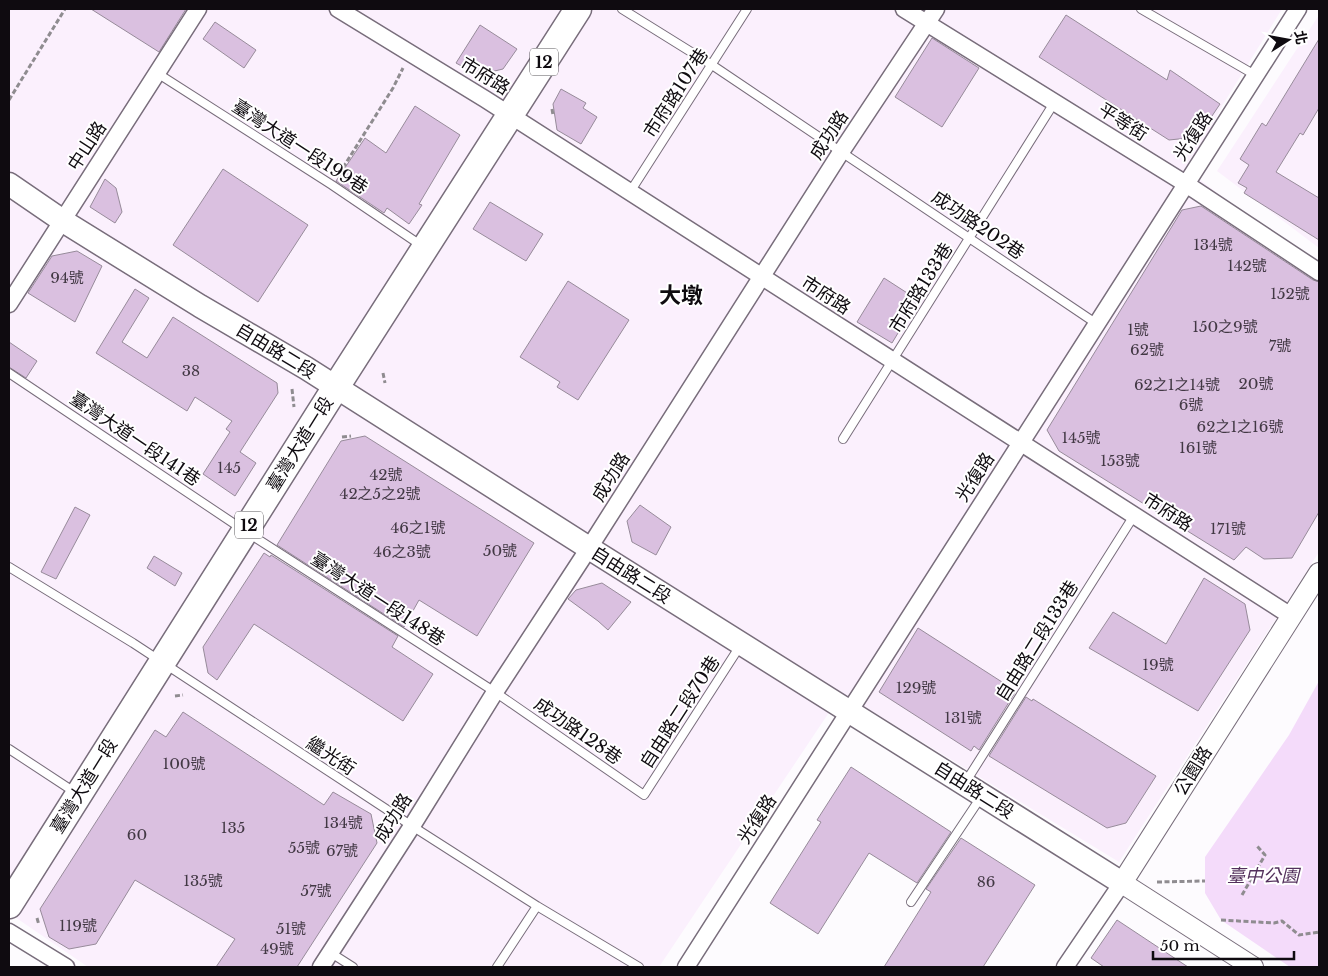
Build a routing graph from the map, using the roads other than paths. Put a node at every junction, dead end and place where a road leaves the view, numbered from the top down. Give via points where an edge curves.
1 (198, 9) edge
2 (338, 9) edge
3 (578, 9) edge
4 (622, 9) edge
5 (747, 9) edge
6 (904, 9) edge
7 (936, 9) edge
8 (1141, 9) edge
9 (1298, 9) edge
10 (927, 24) junction
11 (712, 65) junction
12 (157, 73) junction
13 (1256, 75) junction
14 (1054, 103) junction
15 (510, 115) junction
16 (841, 152) junction
17 (9, 184) edge
18 (1186, 184) junction
19 (630, 193) junction
20 (62, 221) junction
21 (971, 238) junction
22 (425, 248) junction
23 (1319, 272) edge
24 (762, 277) junction
25 (9, 304) edge
26 (1097, 324) junction
27 (892, 361) junction
28 (9, 373) edge
29 (336, 387) junction
30 (843, 439) dead end
31 (1021, 443) junction
32 (1135, 514) junction
33 (245, 530) junction
34 (589, 548) junction
35 (9, 567) edge
36 (1319, 573) edge
37 (1291, 616) junction
38 (741, 644) junction
39 (162, 663) junction
40 (495, 692) junction
41 (849, 712) junction
42 (9, 749) edge
43 (974, 790) junction
44 (78, 794) junction
45 (644, 795) joint
46 (412, 826) junction
47 (1122, 883) junction
48 (911, 902) dead end
49 (9, 905) edge
50 (537, 906) junction
51 (9, 932) edge
52 (330, 953) junction
53 (66, 967) edge
54 (321, 967) edge
55 (354, 967) edge
56 (497, 967) edge
57 (639, 967) edge
58 (686, 967) edge
59 (1064, 967) edge
60 (1253, 967) edge

1 - 12 street, 中山路
2 - 15 street, 市府路
3 - 15 main road, 臺灣大道一段 / 12
4 - 11 lane, 成功路202巷
5 - 11 lane, 市府路107巷
6 - 10 street, 平等街
7 - 10 street, 成功路
8 - 13 lane
9 - 13 street, 光復路
10 - 14 street, 平等街
10 - 16 street, 成功路
11 - 16 lane, 成功路202巷
11 - 19 lane, 市府路107巷
12 - 20 street, 中山路
12 - 22 lane, 臺灣大道一段199巷
13 - 18 street, 光復路
14 - 18 street, 平等街
14 - 21 lane, 市府路133巷
15 - 19 street, 市府路
15 - 22 main road, 臺灣大道一段 / 12
16 - 21 lane, 成功路202巷
16 - 24 street, 成功路
17 - 20 main road, 自由路二段
18 - 23 street, 平等街
18 - 26 street, 光復路
19 - 24 street, 市府路
20 - 25 street, 中山路
20 - 29 main road, 自由路二段
21 - 26 lane, 成功路202巷
21 - 27 lane, 市府路133巷
22 - 29 main road, 臺灣大道一段 / 12
24 - 27 street, 市府路
24 - 34 street, 成功路
26 - 31 street, 光復路
27 - 30 lane, 市府路133巷
27 - 31 street, 市府路
28 - 33 lane, 臺灣大道一段141巷
29 - 33 main road, 臺灣大道一段 / 12
29 - 34 main road, 自由路二段
31 - 32 street, 市府路
31 - 41 street, 光復路
32 - 37 street, 市府路
32 - 43 lane, 自由路二段133巷
33 - 39 main road, 臺灣大道一段 / 12
33 - 40 lane, 臺灣大道一段148巷
34 - 38 main road, 自由路二段
34 - 40 street, 成功路
35 - 39 lane, 繼光街
36 - 37 street, 公園路
37 - 47 street, 公園路
38 - 41 main road, 自由路二段
38 - 45 lane, 自由路二段70巷
39 - 44 main road, 臺灣大道一段 / 12
39 - 46 lane, 繼光街
40 - 45 lane, 成功路128巷
40 - 46 street, 成功路
41 - 43 main road, 自由路二段
41 - 58 street, 光復路
42 - 44 lane
43 - 47 main road, 自由路二段
43 - 48 lane, 自由路二段133巷
44 - 49 main road, 臺灣大道一段 / 12
46 - 50 lane, 繼光街
46 - 52 street, 成功路
47 - 59 street, 公園路
47 - 60 street, 自由路二段
50 - 56 lane
50 - 57 lane, 繼光街
51 - 53 street
52 - 54 street, 成功路
52 - 55 lane

